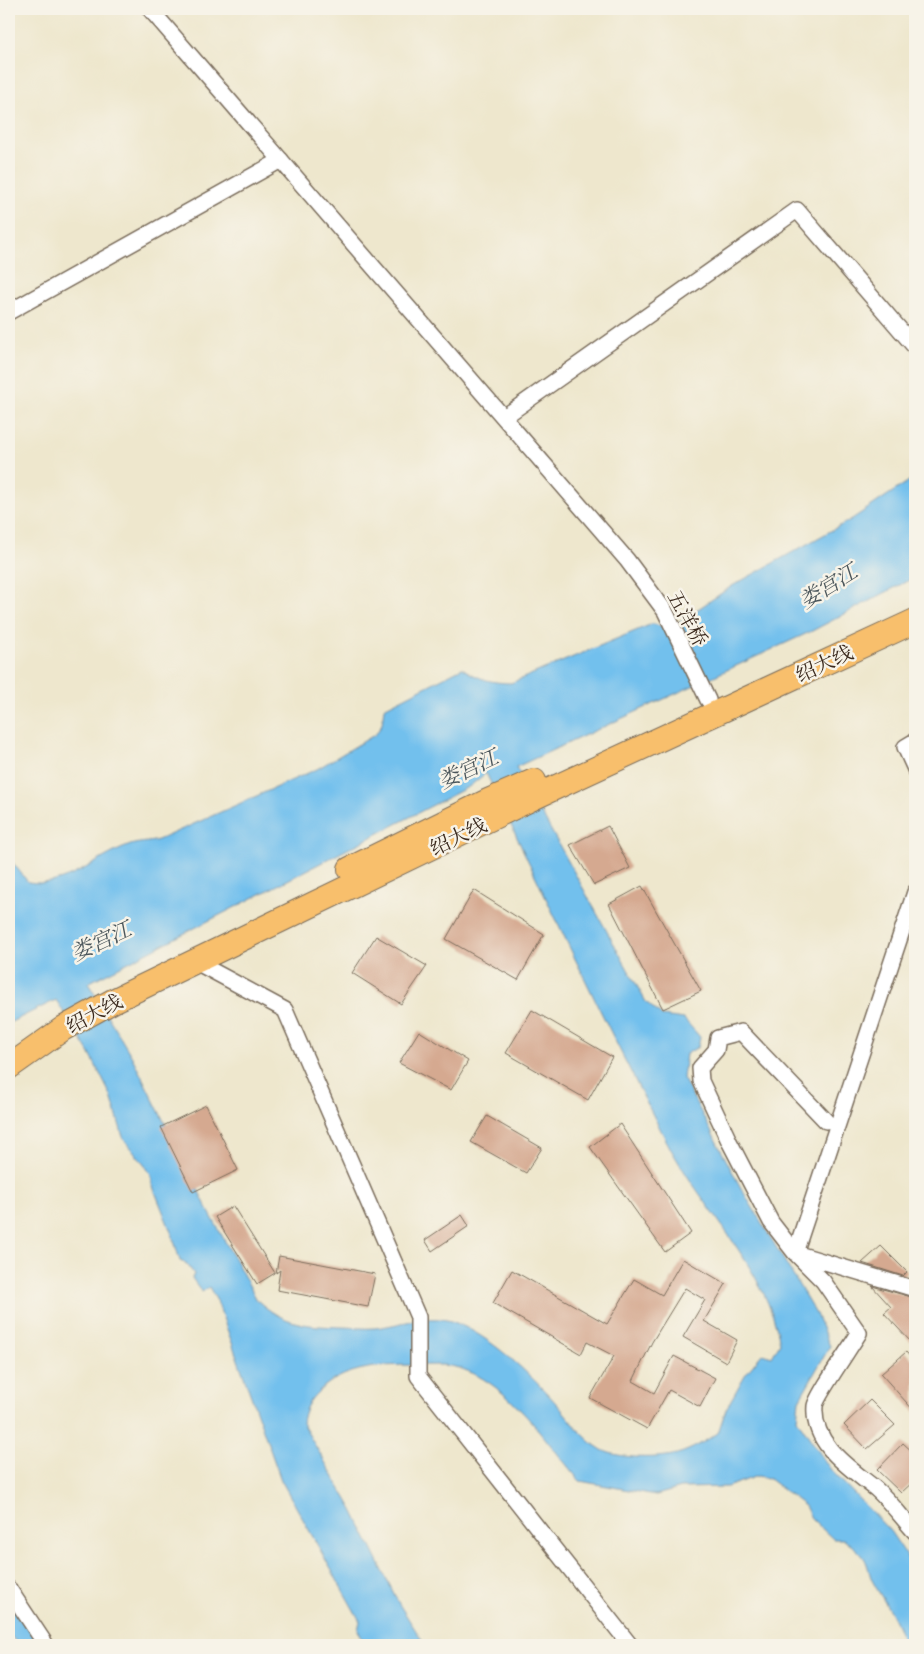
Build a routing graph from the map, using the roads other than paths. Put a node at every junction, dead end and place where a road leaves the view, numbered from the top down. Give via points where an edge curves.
1 (150, 9) edge
2 (281, 160) junction
3 (9, 312) edge
4 (915, 348) edge
5 (504, 417) junction
6 (915, 611) edge
7 (915, 621) edge
8 (703, 690) junction
9 (915, 741) edge
10 (915, 769) edge
11 (533, 790) junction
12 (492, 809) junction
13 (915, 892) edge
14 (196, 962) junction
15 (110, 995) junction
16 (61, 1022) junction
17 (9, 1050) edge
18 (9, 1067) edge
19 (826, 1121) dead end
20 (795, 1253) junction
21 (915, 1289) edge
22 (915, 1532) edge
23 (9, 1589) edge
24 (46, 1645) edge
25 (630, 1645) edge

1 - 2 street, 五洋桥
2 - 3 street
2 - 5 street, 五洋桥
4 - 5 street via 796,210
5 - 8 street, 五洋桥 via 627,560 665,611
6 - 8 main road, 绍大线
7 - 11 main road, 绍大线
8 - 11 main road, 绍大线
9 - 10 street via 905,747
11 - 12 main road, 绍大线
12 - 14 main road, 绍大线
12 - 15 main road, 绍大线
13 - 20 street
14 - 15 main road, 绍大线
14 - 25 street via 285,1010 418,1317 418,1376
15 - 16 main road, 绍大线
16 - 17 main road, 绍大线
16 - 18 main road, 绍大线
19 - 20 street via 741,1032 718,1038 716,1050 700,1068 701,1081 730,1144 771,1222
20 - 21 street
20 - 22 street via 823,1281 859,1333 815,1404 822,1440
23 - 24 street

